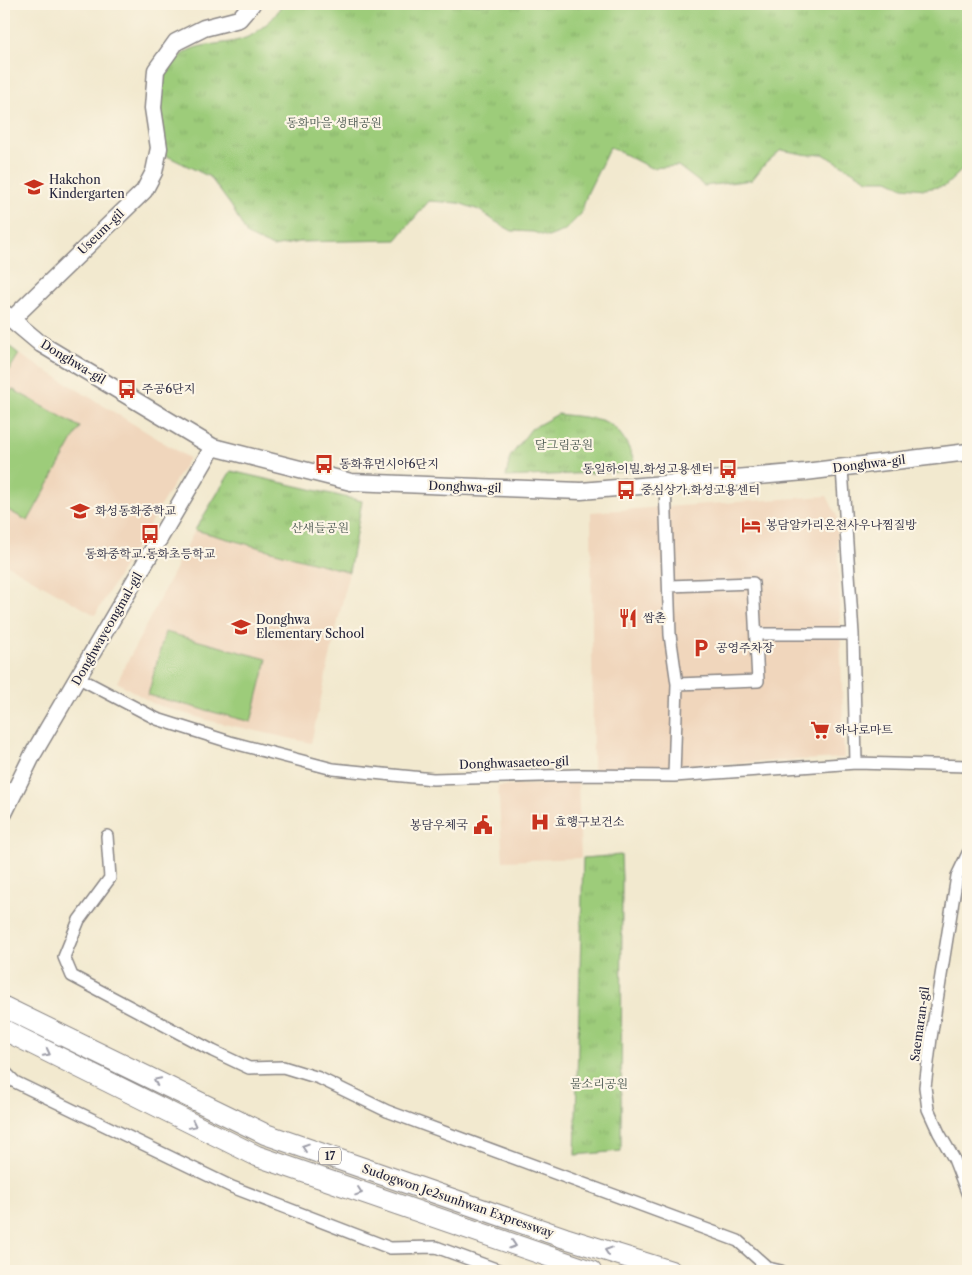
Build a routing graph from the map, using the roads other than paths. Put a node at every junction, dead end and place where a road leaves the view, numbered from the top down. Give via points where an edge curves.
1 (252, 4) edge
2 (8, 316) edge
3 (213, 447) junction
4 (968, 452) edge
5 (842, 468) junction
6 (665, 484) junction
7 (669, 586) junction
8 (756, 634) junction
9 (853, 634) junction
10 (78, 678) junction
11 (677, 684) junction
12 (856, 763) junction
13 (968, 766) edge
14 (674, 776) junction
15 (4, 813) edge
16 (107, 836) dead end
17 (968, 853) edge
18 (4, 1007) edge
19 (4, 1030) edge
20 (4, 1071) edge
21 (968, 1195) edge
22 (501, 1271) edge
23 (591, 1271) edge
24 (671, 1271) edge
25 (781, 1271) edge

1 - 2 street, Useum-gil via 239,19 204,28 176,42 156,70 153,108 159,148 154,172 144,191
2 - 3 street, Donghwa-gil via 41,344
3 - 6 street, Donghwa-gil via 351,482 581,491
3 - 10 street, Donghwayeongmal-gil
4 - 5 street, Donghwa-gil
5 - 6 street, Donghwa-gil
5 - 9 street
6 - 7 street
7 - 8 street via 753,583
7 - 11 street via 670,636
8 - 9 street
8 - 11 street via 758,681
9 - 12 street
10 - 14 street, Donghwasaeteo-gil via 157,719 333,769 433,779
10 - 15 street, Donghwayeongmal-gil via 33,754
11 - 14 street
12 - 13 street, Donghwasaeteo-gil
12 - 14 street, Donghwasaeteo-gil
16 - 25 street via 110,878 78,920 64,956 72,976 250,1068 283,1067 320,1078 387,1111 738,1241 768,1268
17 - 21 street, Saemaran-gil via 957,876 925,1087 928,1109
24 -> 18 highway, Sudogwon Je2sunhwan Expressway / 17 via 565,1238 265,1134
19 -> 23 highway, Sudogwon Je2sunhwan Expressway / 17 via 257,1156
20 - 22 street via 15,1082 232,1187 390,1248 436,1247

